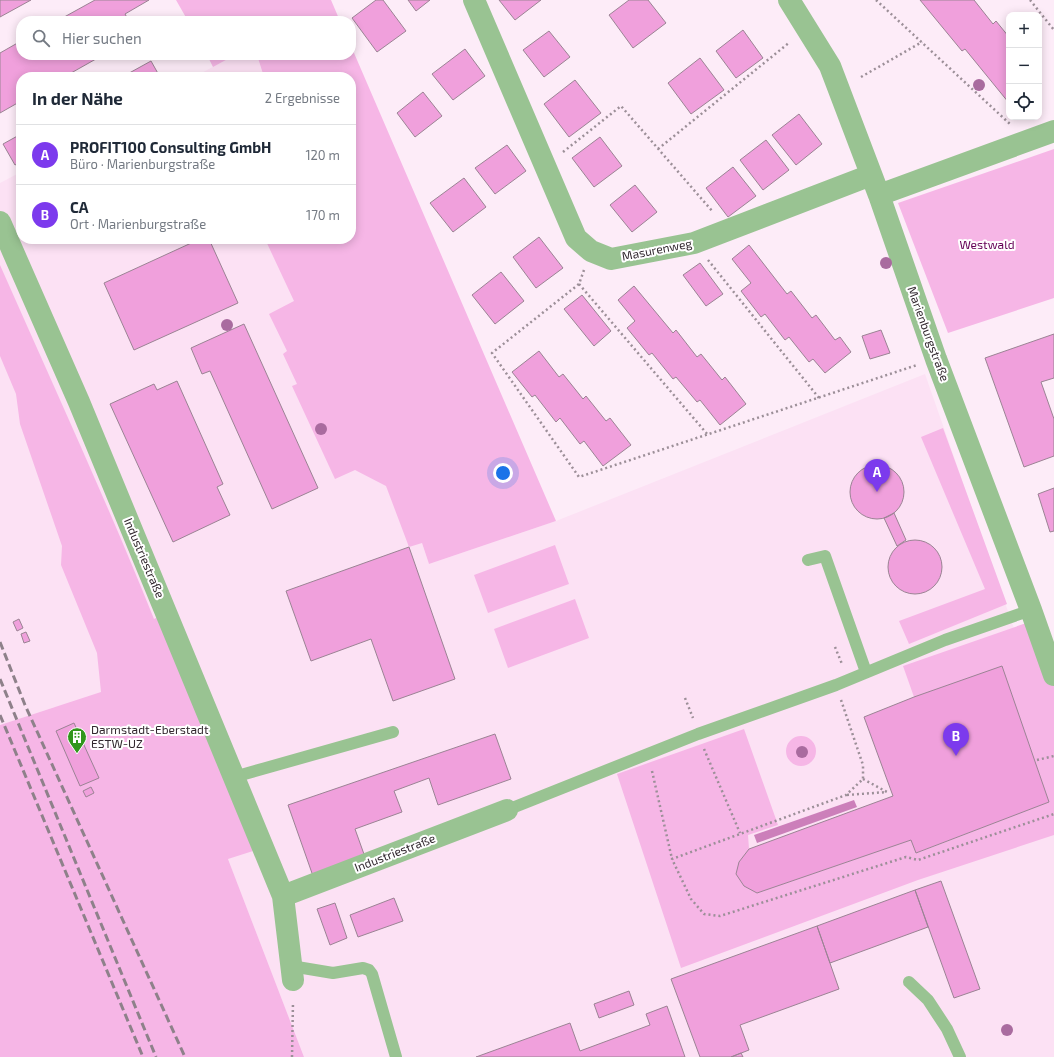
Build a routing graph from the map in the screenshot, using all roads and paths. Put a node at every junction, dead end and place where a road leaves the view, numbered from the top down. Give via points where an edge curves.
1 (474, 0) edge
2 (789, 0) edge
3 (876, 0) edge
4 (1030, 0) edge
5 (807, 28) junction
6 (1054, 30) edge
7 (922, 42) junction
8 (861, 77) dead end
9 (1054, 131) edge
10 (1028, 140) junction
11 (658, 149) junction
12 (544, 166) junction
13 (875, 185) junction
14 (0, 222) edge
15 (728, 229) junction
16 (694, 243) junction
17 (591, 251) junction
18 (579, 284) junction
19 (936, 359) junction
20 (819, 398) junction
21 (708, 435) junction
22 (808, 560) dead end
23 (1031, 610) junction
24 (835, 647) dead end
25 (840, 659) dead end
26 (866, 672) junction
27 (1054, 675) edge
28 (836, 685) junction
29 (686, 698) dead end
30 (393, 732) dead end
31 (698, 734) junction
32 (649, 754) junction
33 (1054, 756) edge
34 (1037, 760) dead end
35 (234, 777) junction
36 (863, 779) junction
37 (846, 795) junction
38 (507, 810) joint
39 (1054, 814) edge
40 (740, 833) junction
41 (672, 859) junction
42 (283, 896) junction
43 (292, 973) junction
44 (909, 982) dead end
45 (292, 1057) edge
46 (396, 1057) edge
47 (960, 1057) edge

1 - 12 street, Masurenweg
2 - 5 street, Marienburgstraße
3 - 7 path
4 - 6 path
5 - 11 path
5 - 13 street, Marienburgstraße via 830,66
7 - 8 path
7 - 10 path
9 - 10 street, Masurenweg
10 - 13 street, Masurenweg
11 - 12 path via 621,106
11 - 15 path
12 - 17 street, Masurenweg via 576,238
13 - 15 street, Masurenweg
13 - 19 street, Marienburgstraße
14 - 35 street, Industriestraße via 79,402
15 - 16 street, Masurenweg
16 - 17 street, Masurenweg via 610,259
16 - 20 path
17 - 18 path
18 - 21 path
18 - 21 path via 492,353 578,477
19 - 20 path
19 - 23 street, Marienburgstraße
20 - 21 path
22 - 26 lane via 825,556
23 - 26 lane via 945,640
23 - 27 street, Marienburgstraße
24 - 25 path
26 - 28 lane
28 - 31 lane
28 - 36 path via 862,765
29 - 31 path
30 - 35 lane
31 - 32 lane
31 - 40 path
32 - 38 lane
32 - 41 path
33 - 34 path
35 - 42 street, Industriestraße
36 - 37 path
36 - 37 path via 887,792
37 - 40 path
38 - 42 street, Industriestraße
39 - 41 path via 918,860 906,857 720,916 704,914 691,899
40 - 41 path
42 - 43 street, Industriestraße
43 - 45 path
43 - 46 lane via 333,973 363,968 369,970
44 - 47 lane via 928,1000 948,1029

